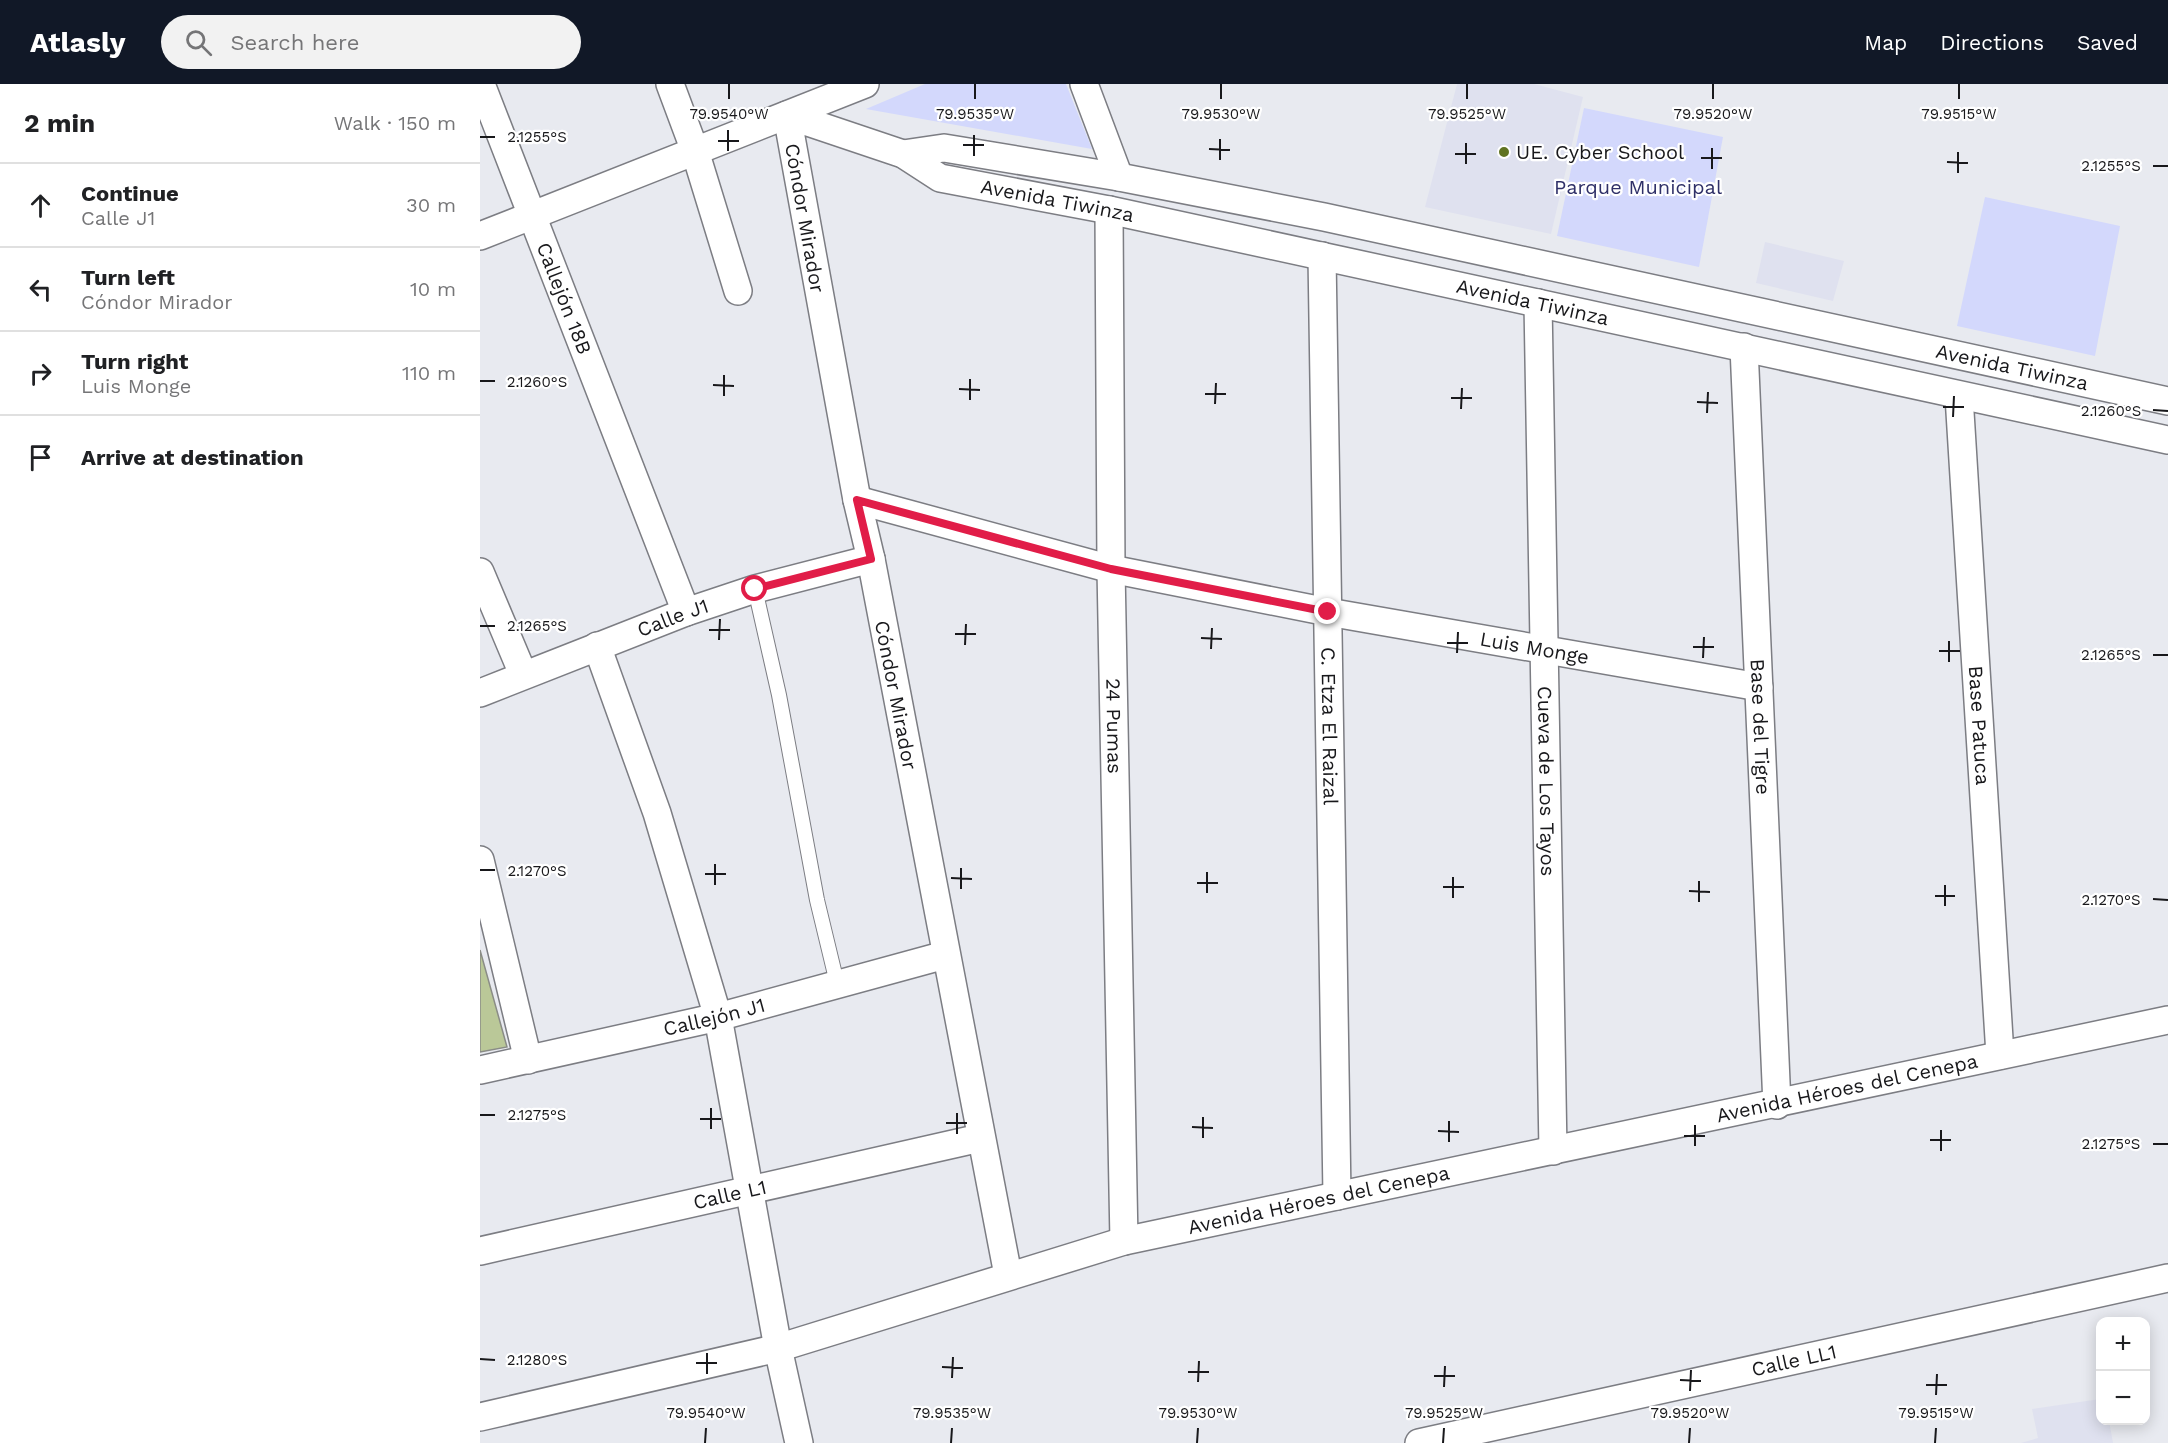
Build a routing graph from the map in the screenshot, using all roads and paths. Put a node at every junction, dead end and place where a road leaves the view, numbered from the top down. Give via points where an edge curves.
1 (481, 84) edge
2 (670, 84) edge
3 (1084, 84) edge
4 (854, 86) edge
5 (787, 115) junction
6 (695, 151) junction
7 (903, 154) junction
8 (1119, 177) junction
9 (1109, 210) junction
10 (531, 216) junction
11 (480, 236) edge
12 (1322, 256) junction
13 (738, 291) dead end
14 (1538, 303) junction
15 (1744, 347) junction
16 (1959, 396) junction
17 (2168, 401) edge
18 (2168, 440) edge
19 (857, 500) junction
20 (871, 559) junction
21 (1111, 569) junction
22 (480, 572) edge
23 (755, 589) junction
24 (686, 612) junction
25 (1328, 612) junction
26 (597, 646) junction
27 (1544, 650) junction
28 (523, 674) junction
29 (1759, 687) junction
30 (480, 693) edge
31 (480, 860) edge
32 (945, 955) junction
33 (837, 983) junction
34 (718, 1017) junction
35 (2168, 1020) edge
36 (2000, 1055) junction
37 (528, 1060) junction
38 (480, 1070) edge
39 (1777, 1105) junction
40 (980, 1138) junction
41 (1553, 1151) junction
42 (750, 1189) junction
43 (1337, 1196) junction
44 (1124, 1241) junction
45 (480, 1251) edge
46 (1008, 1275) junction
47 (2168, 1278) edge
48 (778, 1348) junction
49 (480, 1417) edge
50 (799, 1443) edge
51 (1419, 1443) edge

1 - 10 street, Callejón 18B
2 - 6 street
3 - 8 street
4 - 5 street
5 - 6 street
5 - 7 street, Avenida Tiwinza
5 - 19 street, Cóndor Mirador
6 - 10 street
6 - 13 street
7 - 8 street, Avenida Tiwinza via 944,148
7 - 9 street, Avenida Tiwinza via 940,178
8 - 17 street, Avenida Tiwinza via 1324,217
9 - 12 street, Avenida Tiwinza
9 - 21 street, 24 Pumas
10 - 11 street
10 - 24 street, Callejón 18B
12 - 14 street, Avenida Tiwinza
12 - 25 street, C. Etza El Raizal
14 - 15 street, Avenida Tiwinza
14 - 27 street, Cueva de Los Tayos
15 - 16 street, Avenida Tiwinza
15 - 29 street, Base del Tigre
16 - 18 street, Avenida Tiwinza
16 - 36 street, Base Patuca
19 - 20 street, Cóndor Mirador
19 - 21 street, Luis Monge
20 - 23 street, Calle J1
20 - 32 street, Cóndor Mirador
21 - 25 street, Luis Monge
21 - 44 street, 24 Pumas
22 - 28 street
23 - 24 street, Calle J1
23 - 33 lane
24 - 26 street, Calle J1
25 - 27 street, Luis Monge
25 - 43 street, C. Etza El Raizal
26 - 28 street, Calle J1
26 - 34 street via 657,813
27 - 29 street, Luis Monge
27 - 41 street, Cueva de Los Tayos
28 - 30 street, Calle J1
29 - 39 street, Base del Tigre
31 - 37 street
32 - 33 street, Callejón J1
32 - 40 street, Cóndor Mirador
33 - 34 street, Callejón J1
34 - 37 street, Callejón J1
34 - 42 street
35 - 36 street, Avenida Héroes del Cenepa
36 - 39 street, Avenida Héroes del Cenepa
37 - 38 street, Callejón J1
39 - 41 street, Avenida Héroes del Cenepa
40 - 42 street, Calle L1
40 - 46 street, Cóndor Mirador
41 - 43 street, Avenida Héroes del Cenepa
42 - 45 street, Calle L1
42 - 48 street
43 - 44 street, Avenida Héroes del Cenepa
44 - 46 street, Avenida Héroes del Cenepa
46 - 48 street, Avenida Héroes del Cenepa
47 - 51 street, Calle LL1
48 - 49 street, Avenida Héroes del Cenepa
48 - 50 street

